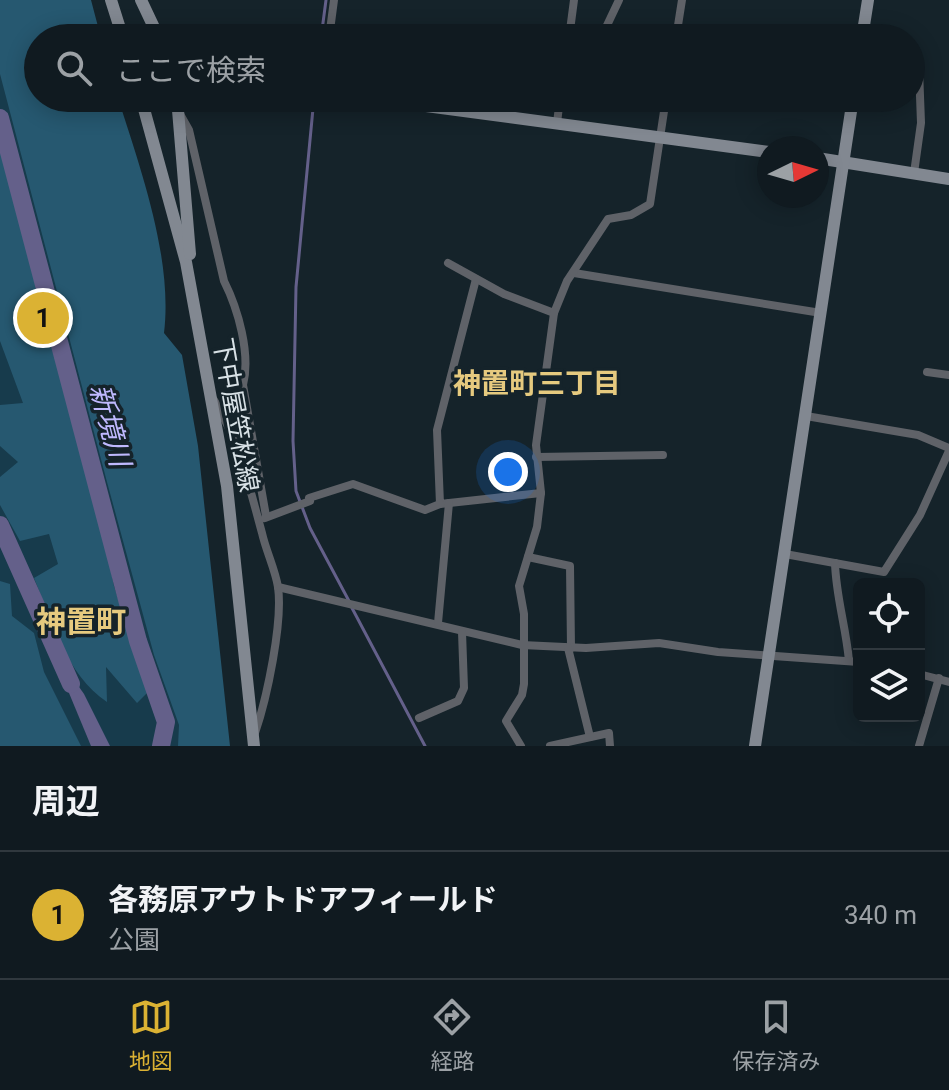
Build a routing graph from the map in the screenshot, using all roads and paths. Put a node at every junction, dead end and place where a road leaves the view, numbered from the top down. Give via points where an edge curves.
1 (111, 0) edge
2 (141, 0) edge
3 (334, 0) edge
4 (574, 0) edge
5 (619, 0) edge
6 (682, 0) edge
7 (868, 0) edge
8 (119, 24) edge
9 (152, 24) edge
10 (331, 24) edge
11 (571, 24) edge
12 (608, 24) edge
13 (678, 24) edge
14 (864, 24) edge
15 (145, 112) edge
16 (177, 112) edge
17 (181, 112) edge
18 (473, 112) edge
19 (558, 112) edge
20 (664, 112) edge
21 (851, 112) edge
22 (921, 112) edge
23 (557, 123) junction
24 (659, 138) junction
25 (757, 150) edge
26 (829, 160) edge
27 (845, 162) junction
28 (914, 173) junction
29 (949, 179) edge
30 (186, 262) junction
31 (448, 263) dead end
32 (574, 273) junction
33 (476, 279) junction
34 (554, 313) junction
35 (821, 313) junction
36 (927, 372) dead end
37 (949, 375) edge
38 (211, 395) junction
39 (806, 416) junction
40 (949, 450) edge
41 (663, 455) dead end
42 (536, 457) junction
43 (541, 493) junction
44 (444, 504) junction
45 (266, 516) junction
46 (262, 535) junction
47 (785, 554) junction
48 (528, 557) junction
49 (835, 563) junction
50 (278, 587) junction
51 (438, 623) junction
52 (462, 632) junction
53 (522, 645) junction
54 (569, 648) junction
55 (770, 655) junction
56 (849, 661) junction
57 (853, 661) edge
58 (925, 675) edge
59 (939, 678) junction
60 (949, 682) edge
61 (419, 718) dead end
62 (590, 737) junction
63 (254, 742) edge
64 (521, 746) edge
65 (550, 746) edge
66 (610, 746) edge
67 (755, 746) edge
68 (919, 746) edge

1 - 8 street
2 - 9 street
3 - 10 street
4 - 11 street
5 - 12 street
6 - 13 street
7 - 14 street
15 - 30 street, 下中屋笠松線
16 - 30 street via 190,252
17 - 45 street via 224,281 234,300
18 - 23 street
19 - 23 street
20 - 24 street
21 - 27 street
22 - 28 street
23 - 24 street
24 - 25 street
24 - 32 street via 650,204 608,219
26 - 27 street
27 - 28 street
27 - 35 street
28 - 29 street
30 - 38 street, 下中屋笠松線
31 - 33 street
32 - 34 street
32 - 35 street
33 - 34 street
33 - 44 street via 437,430
34 - 42 street
35 - 39 street
36 - 37 street
38 - 46 street via 231,428 248,474
38 - 63 street, 下中屋笠松線 via 227,486
39 - 40 street via 918,435
39 - 47 street
40 - 49 street via 920,515 884,572
41 - 42 street
42 - 43 street
43 - 44 street
43 - 48 street
44 - 45 street via 425,510 353,484
44 - 51 street
45 - 46 street
46 - 50 street
47 - 49 street
47 - 55 street
48 - 53 street via 519,586
48 - 54 street via 570,566
49 - 56 street via 836,600 846,623
50 - 51 street
50 - 63 street via 274,645
51 - 52 street
52 - 53 street
52 - 61 street via 464,688 458,701
53 - 54 street
53 - 64 street via 522,695 506,721
54 - 55 street via 659,643
54 - 62 street
55 - 56 street
55 - 67 street
56 - 57 street
58 - 59 street
59 - 60 street
59 - 68 street
62 - 65 street
62 - 66 street via 609,733

